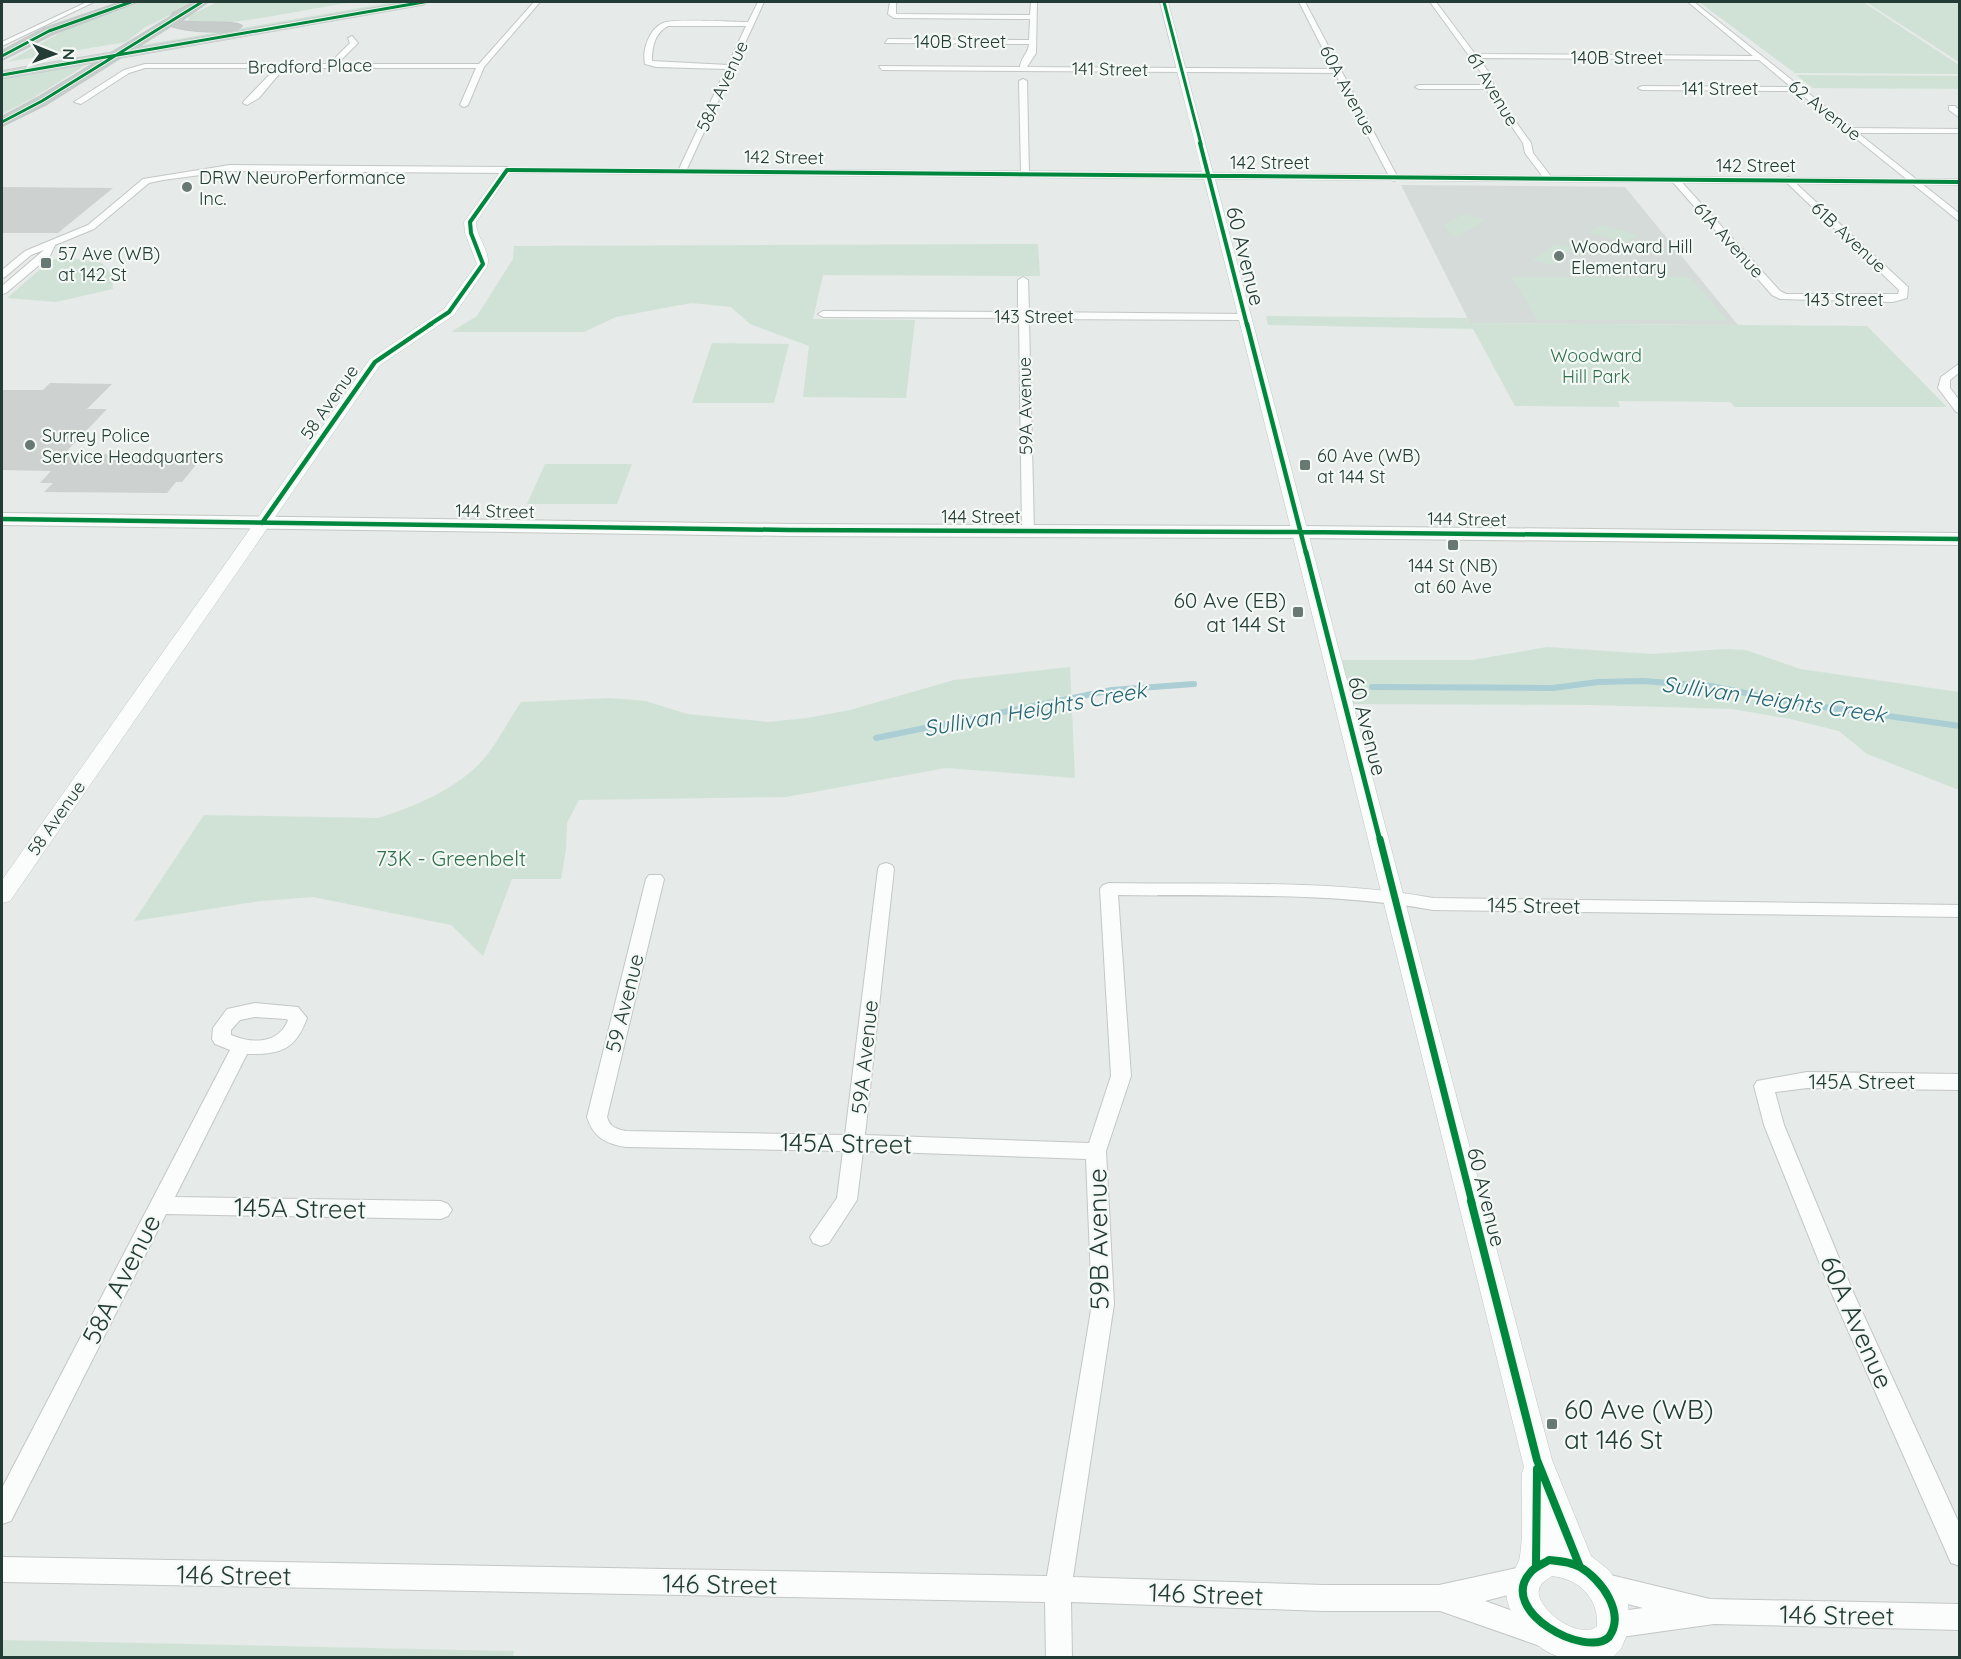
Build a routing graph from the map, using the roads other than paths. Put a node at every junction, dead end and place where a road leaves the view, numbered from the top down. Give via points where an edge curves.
1 (91, 2) edge
2 (131, 2) edge
3 (202, 2) edge
4 (385, 2) edge
5 (424, 2) edge
6 (537, 2) edge
7 (761, 2) edge
8 (893, 2) edge
9 (1034, 2) edge
10 (1164, 2) edge
11 (1302, 2) edge
12 (1433, 2) edge
13 (1691, 2) edge
14 (177, 15) junction
15 (1033, 17) junction
16 (751, 24) junction
17 (236, 26) junction
18 (352, 38) dead end
19 (888, 41) dead end
20 (1032, 42) junction
21 (132, 43) junction
22 (2, 44) edge
23 (2, 56) edge
24 (1474, 56) junction
25 (112, 57) junction
26 (1760, 58) junction
27 (332, 64) junction
28 (2, 65) edge
29 (283, 65) junction
30 (481, 66) junction
31 (731, 67) junction
32 (882, 68) dead end
33 (1023, 69) junction
34 (1182, 70) junction
35 (1338, 71) junction
36 (2, 75) edge
37 (1023, 81) dead end
38 (1419, 87) dead end
39 (1490, 87) junction
40 (1642, 88) dead end
41 (1798, 89) junction
42 (78, 102) dead end
43 (247, 103) dead end
44 (464, 105) dead end
45 (1956, 108) edge
46 (1959, 116) edge
47 (2, 122) edge
48 (1850, 130) junction
49 (1959, 131) edge
50 (507, 170) junction
51 (682, 171) junction
52 (1025, 174) junction
53 (1209, 176) junction
54 (1394, 178) junction
55 (1549, 179) junction
56 (1675, 180) junction
57 (1789, 180) junction
58 (1913, 181) junction
59 (1959, 182) edge
60 (1959, 219) edge
61 (53, 243) junction
62 (2, 275) edge
63 (1023, 280) dead end
64 (2, 291) edge
65 (1903, 296) joint
66 (1784, 297) joint
67 (823, 314) dead end
68 (1023, 315) junction
69 (1245, 317) junction
70 (1959, 366) edge
71 (1959, 410) edge
72 (2, 519) edge
73 (262, 523) junction
74 (1028, 531) junction
75 (1301, 532) junction
76 (1959, 539) edge
77 (886, 869) dead end
78 (655, 879) dead end
79 (1109, 889) joint
80 (2, 896) edge
81 (1395, 897) junction
82 (1959, 911) edge
83 (241, 1047) dead end
84 (1959, 1082) edge
85 (1764, 1086) joint
86 (599, 1128) joint
87 (855, 1143) junction
88 (1096, 1151) junction
89 (159, 1205) junction
90 (441, 1210) dead end
91 (821, 1237) dead end
92 (1537, 1460) junction
93 (2, 1512) edge
94 (1959, 1554) edge
95 (2, 1570) edge
96 (1531, 1572) junction
97 (1591, 1576) junction
98 (1058, 1589) junction
99 (1439, 1598) junction
100 (1714, 1611) junction
101 (1959, 1617) edge
102 (1605, 1643) edge
103 (1550, 1645) edge
104 (1059, 1658) edge

1 - 22 street
2 - 23 highway via 49,32
3 - 14 highway
4 - 17 main road
5 - 25 main road
6 - 30 street
7 - 16 street, 58A Avenue
8 - 15 street via 892,15
9 - 15 street
10 - 34 street, 60 Avenue
11 - 35 street, 60A Avenue
12 - 24 street, 61 Avenue
13 - 26 street, 62 Avenue
14 - 17 highway via 176,24 185,27
14 - 21 highway
15 - 20 street
16 - 31 street, 58A Avenue
16 - 31 street via 662,26 647,48 651,64
17 - 21 main road
18 - 27 street via 354,43
19 - 20 street, 140B Street
20 - 33 street via 1032,53
21 - 25 highway
21 - 28 main road
24 - 26 street, 140B Street
24 - 39 street, 61 Avenue
25 - 36 main road
25 - 47 highway
26 - 41 street, 62 Avenue
27 - 29 street, Bradford Place
27 - 30 street, Bradford Place
29 - 42 street, Bradford Place via 138,67
29 - 43 street
30 - 44 street
31 - 51 street, 58A Avenue
32 - 33 street, 141 Street
33 - 34 street, 141 Street
34 - 35 street, 141 Street
34 - 53 street, 60 Avenue
35 - 54 street, 60A Avenue
37 - 52 street
38 - 39 street
39 - 55 street, 61 Avenue
40 - 41 street, 141 Street
41 - 48 street, 62 Avenue
45 - 46 street
48 - 49 street
48 - 58 street, 62 Avenue
50 - 51 street, 142 Street
50 - 61 street, 142 Street via 230,168 146,181 91,226
50 - 73 street, 58 Avenue via 470,222 469,231 483,256 483,264 459,300 449,312 375,362
51 - 52 street, 142 Street
52 - 53 street, 142 Street
53 - 54 street, 142 Street
53 - 69 street, 60 Avenue
54 - 55 street, 142 Street
55 - 56 street, 142 Street
56 - 57 street, 142 Street
56 - 66 street, 61A Avenue via 1776,293
57 - 58 street, 142 Street
57 - 65 street, 61B Avenue via 1904,289
58 - 59 street, 142 Street
58 - 60 street, 62 Avenue
61 - 62 street via 28,253
61 - 64 street via 47,254
63 - 68 street, 59A Avenue
65 - 66 street, 143 Street
67 - 68 street, 143 Street
68 - 69 street, 143 Street
68 - 74 street, 59A Avenue
69 - 75 street, 60 Avenue
70 - 71 street via 1944,379 1944,388
72 - 73 main road, 144 Street
73 - 74 main road, 144 Street
73 - 80 street, 58 Avenue
74 - 75 main road, 144 Street
75 - 76 main road, 144 Street
75 - 81 street, 60 Avenue
77 - 87 street, 59A Avenue
78 - 86 street, 59 Avenue via 597,1117
79 - 81 street, 145 Street
79 - 88 street, 59B Avenue via 1121,1076
81 - 82 street, 145 Street via 1433,904
81 - 92 street, 60 Avenue
83 - 89 street, 58A Avenue
84 - 85 street, 145A Street via 1807,1080
85 - 94 street, 60A Avenue via 1774,1125 1843,1294
86 - 87 street, 145A Street via 611,1137 626,1139
87 - 88 street, 145A Street
87 - 91 street, 59A Avenue via 848,1200
88 - 98 street, 59B Avenue via 1103,1304
89 - 90 street, 145A Street
89 - 93 street, 58A Avenue
92 - 96 street, 60 Avenue
92 - 97 street, 60 Avenue
95 - 98 street, 146 Street
96 - 97 street via 1549,1560 1564,1561
96 - 99 street, 146 Street
96 - 103 street via 1522,1587 1524,1609
97 - 100 street, 146 Street
97 - 102 street via 1612,1605
98 - 99 street, 146 Street
98 - 104 street
99 - 103 street, 146 Street
100 - 101 street, 146 Street
100 - 102 street, 146 Street
102 - 103 street via 1578,1652

